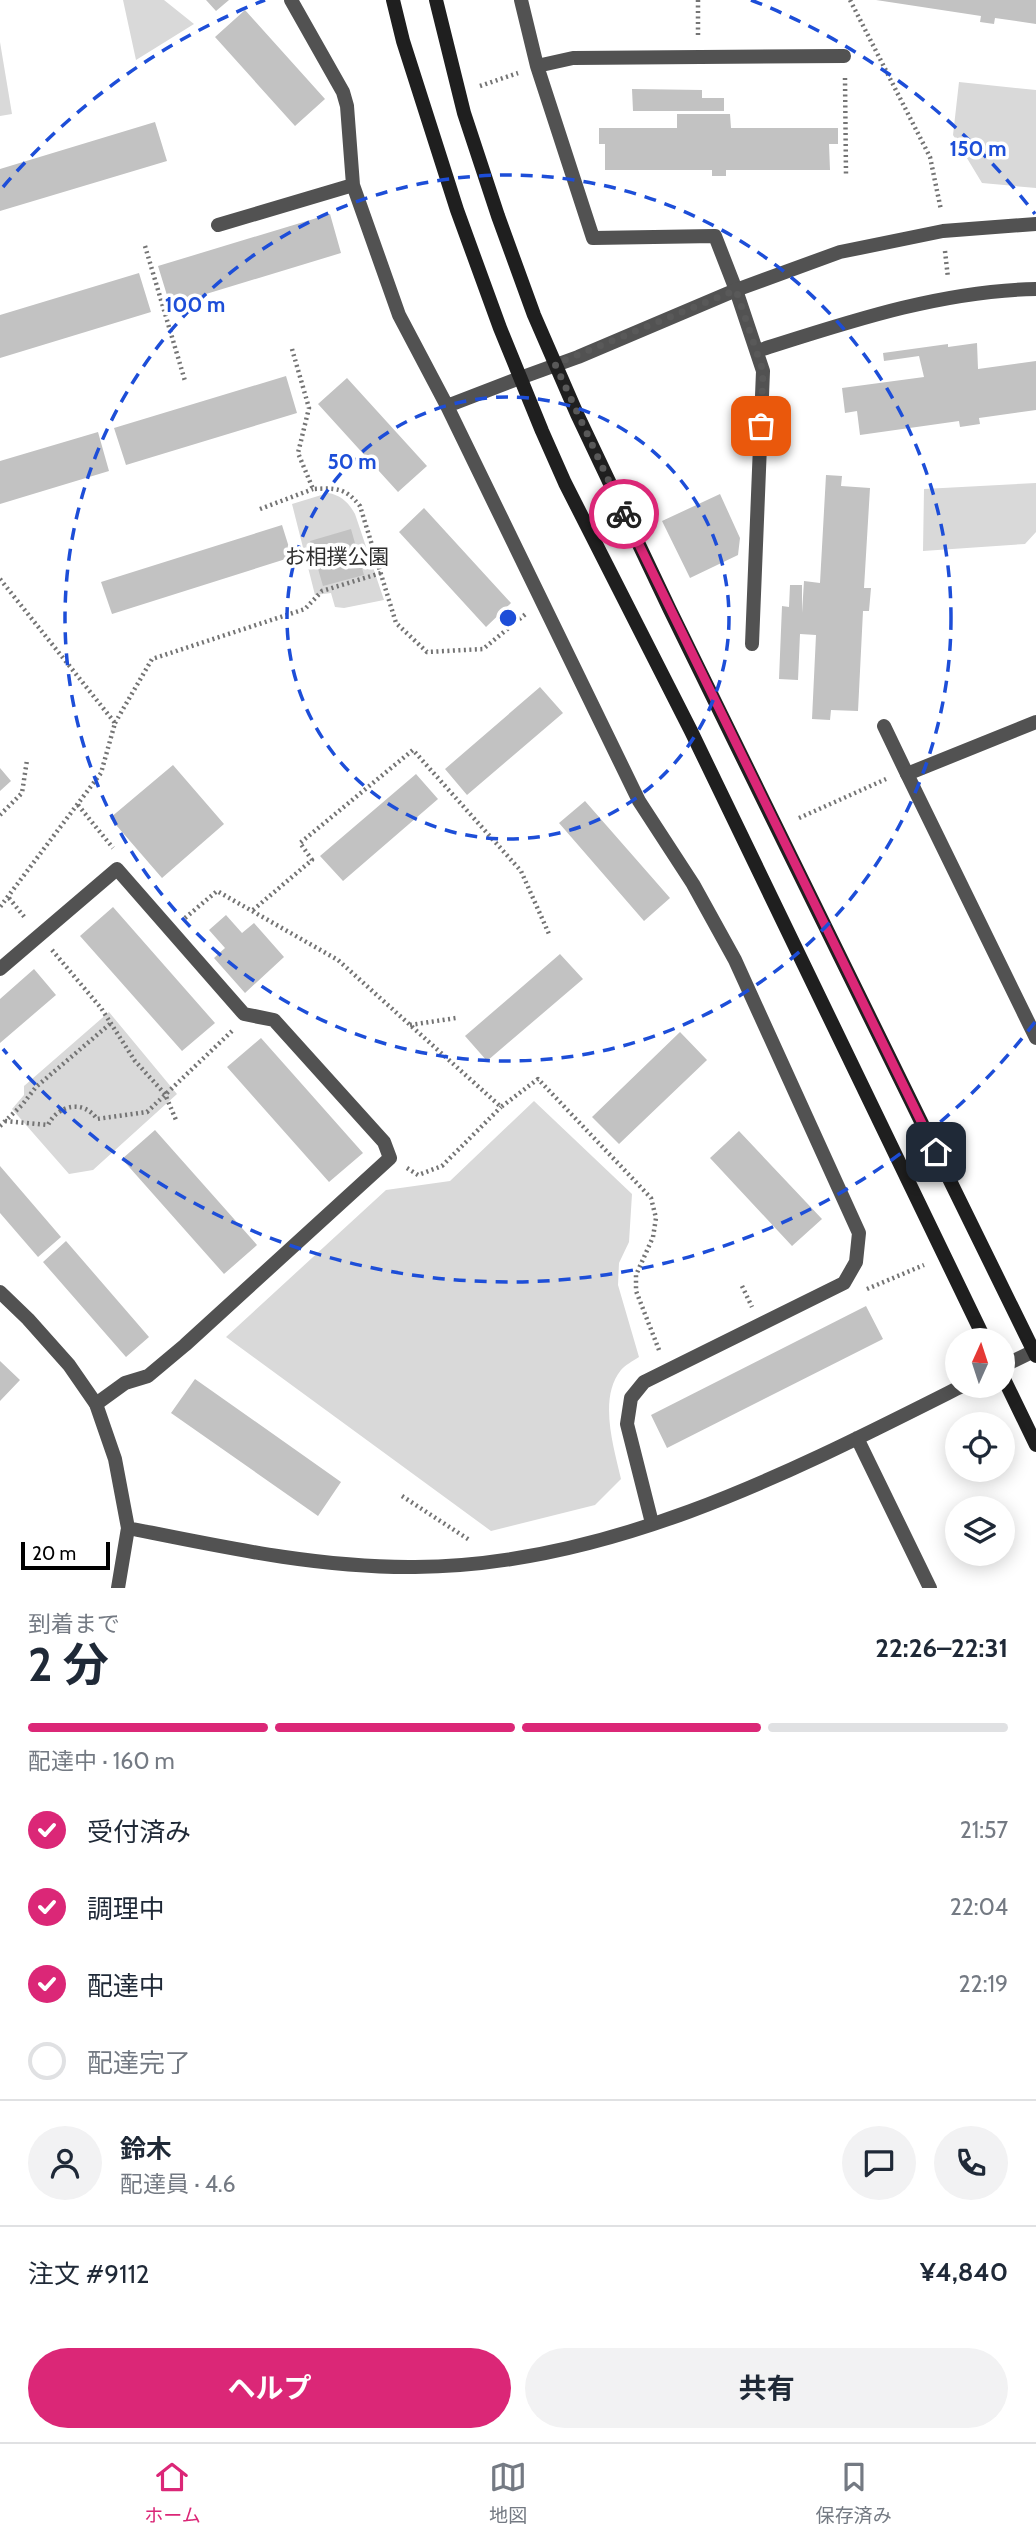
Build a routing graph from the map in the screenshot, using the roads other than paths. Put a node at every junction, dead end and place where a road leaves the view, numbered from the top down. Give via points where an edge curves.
1 (290, 0) edge
2 (393, 0) edge
3 (436, 0) edge
4 (521, 0) edge
5 (844, 55) road end
6 (537, 66) junction
7 (354, 185) junction
8 (1036, 224) edge
9 (218, 225) dead end
10 (1036, 289) edge
11 (736, 290) junction
12 (757, 351) junction
13 (555, 364) junction
14 (520, 378) junction
15 (447, 406) junction
16 (752, 644) dead end
17 (1036, 722) edge
18 (884, 726) dead end
19 (907, 774) junction
20 (0, 969) edge
21 (1036, 1038) edge
22 (0, 1292) edge
23 (979, 1328) edge
24 (1035, 1352) edge
25 (1015, 1361) edge
26 (945, 1394) edge
27 (1013, 1398) edge
28 (96, 1404) junction
29 (857, 1438) junction
30 (1036, 1444) edge
31 (652, 1523) junction
32 (128, 1528) junction
33 (118, 1588) edge
34 (930, 1588) edge

1 - 7 street via 343,92
2 - 14 street via 457,210
3 - 13 street via 464,113
4 - 6 street
5 - 6 street via 573,58
6 - 11 street via 593,238 715,236
7 - 9 street
7 - 15 street via 399,315
8 - 11 street via 943,231 840,252
10 - 12 street via 884,311
11 - 12 street
11 - 13 street
12 - 16 street via 763,371
13 - 14 street
13 - 24 street via 670,610
14 - 15 street
14 - 23 street via 565,483 691,731
15 - 31 street via 639,801 735,960 859,1233 856,1262 844,1283 644,1382 631,1398 627,1424
17 - 19 street
18 - 19 street
19 - 21 street
20 - 28 street via 117,869 244,1014 274,1020 384,1142 390,1158 148,1376 125,1383
22 - 28 street via 69,1365
24 - 25 street
26 - 29 street
27 - 30 street
28 - 32 street via 115,1459
29 - 31 street via 703,1507
29 - 34 street
31 - 32 street via 594,1543 486,1563 414,1567 298,1560
32 - 33 street

